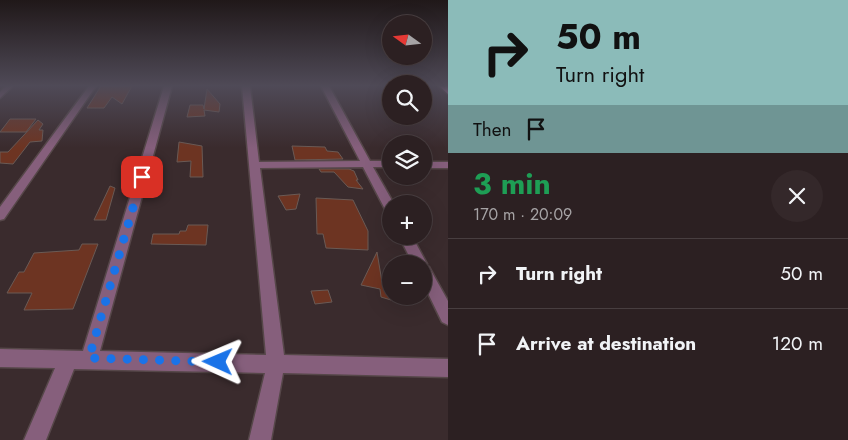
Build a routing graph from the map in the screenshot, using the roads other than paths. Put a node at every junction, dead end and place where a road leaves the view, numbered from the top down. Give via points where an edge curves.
1 (78, 107) edge
2 (162, 107) edge
3 (248, 107) edge
4 (337, 107) edge
5 (367, 164) junction
6 (382, 164) edge
7 (254, 165) junction
8 (432, 165) edge
9 (448, 165) edge
10 (383, 195) edge
11 (0, 216) edge
12 (432, 286) edge
13 (448, 317) edge
14 (0, 358) edge
15 (89, 358) junction
16 (68, 360) junction
17 (276, 363) junction
18 (448, 368) edge
19 (35, 440) edge
20 (260, 440) edge

1 - 11 street
2 - 15 street
3 - 7 street
4 - 5 street
5 - 6 street
5 - 7 street
5 - 10 street
7 - 17 street
8 - 9 street
12 - 13 street
14 - 16 street
15 - 16 street
15 - 17 street
16 - 19 street
17 - 18 street
17 - 20 street

